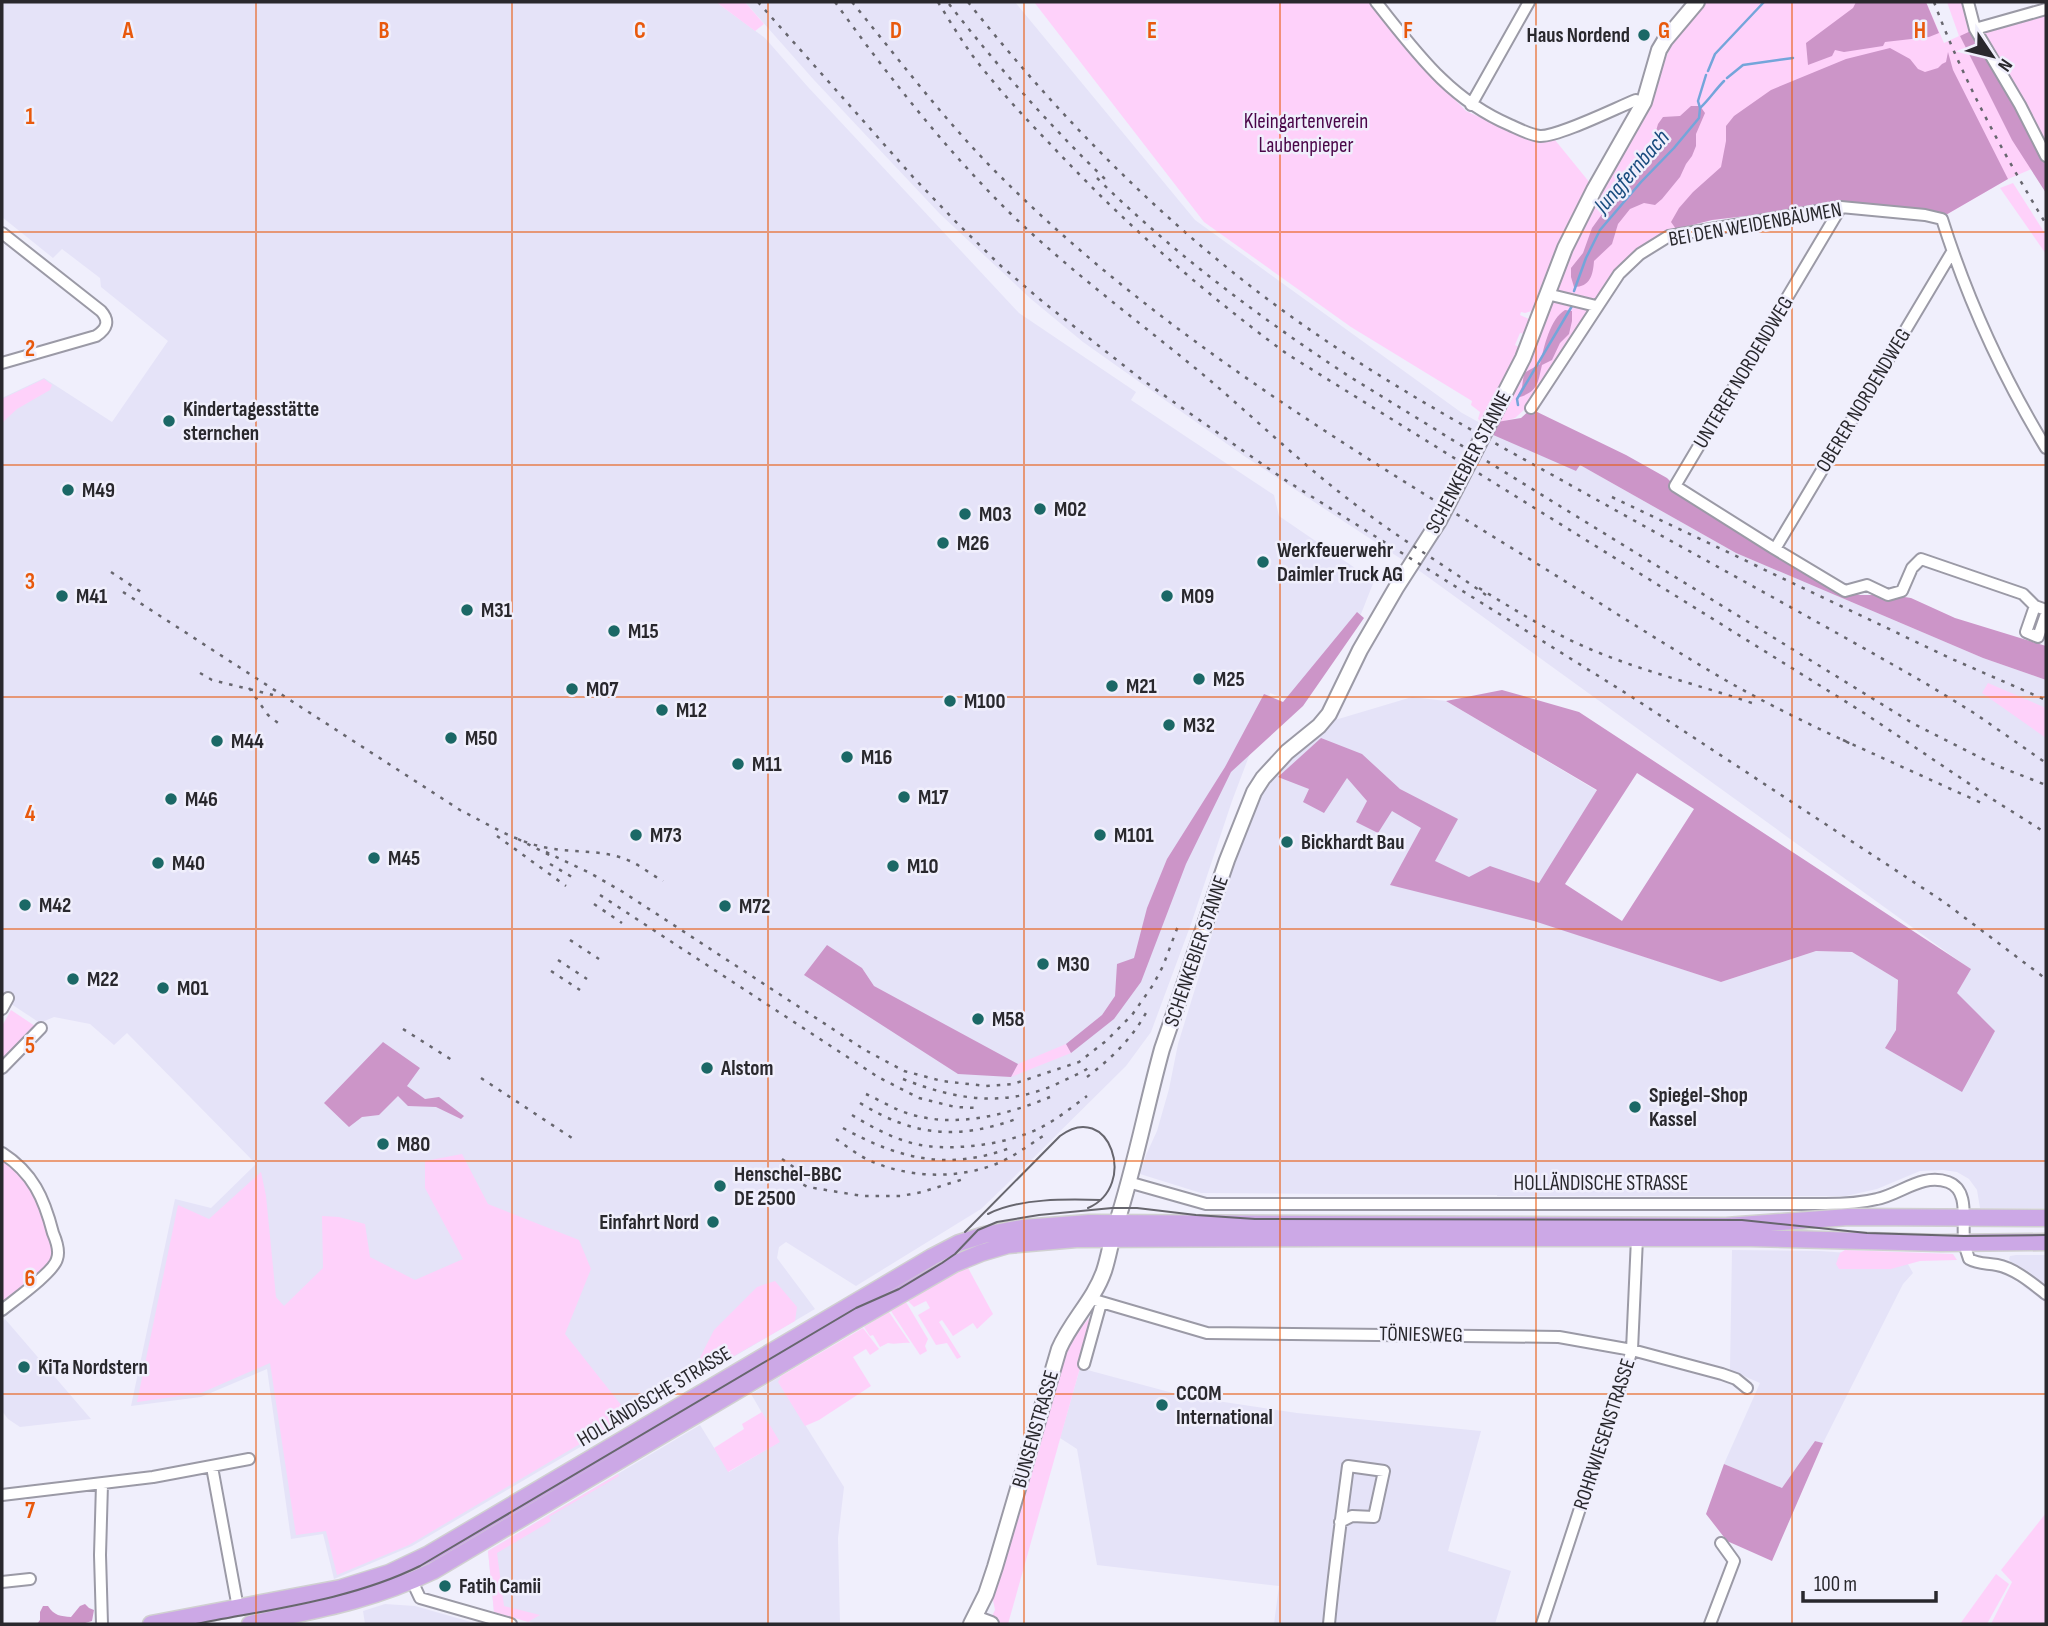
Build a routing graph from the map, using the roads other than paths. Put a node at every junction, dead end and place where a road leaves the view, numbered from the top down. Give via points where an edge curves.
1 (1376, 2) edge
2 (1529, 2) edge
3 (1697, 2) edge
4 (1968, 2) edge
5 (2046, 9) edge
6 (1975, 29) junction
7 (1644, 102) junction
8 (1471, 105) junction
9 (1614, 109) junction
10 (1631, 127) junction
11 (2046, 156) edge
12 (1841, 207) junction
13 (2, 233) edge
14 (1952, 252) junction
15 (1547, 295) junction
16 (1596, 306) junction
17 (2, 363) edge
18 (1531, 408) dead end
19 (2046, 448) edge
20 (1775, 548) junction
21 (2035, 606) junction
22 (2046, 612) edge
23 (8, 998) dead end
24 (2, 1009) edge
25 (41, 1028) dead end
26 (2, 1068) edge
27 (1147, 1104) junction
28 (2, 1153) edge
29 (1128, 1182) junction
30 (1963, 1217) junction
31 (2046, 1218) edge
32 (1113, 1223) junction
33 (1637, 1238) junction
34 (1112, 1240) junction
35 (1964, 1242) junction
36 (2046, 1242) edge
37 (2046, 1294) edge
38 (1096, 1301) junction
39 (2, 1310) edge
40 (1632, 1350) junction
41 (1084, 1364) dead end
42 (1747, 1388) dead end
43 (249, 1459) dead end
44 (212, 1467) junction
45 (102, 1483) junction
46 (2, 1495) edge
47 (1340, 1522) junction
48 (1721, 1544) dead end
49 (30, 1579) dead end
50 (412, 1581) junction
51 (2, 1582) edge
52 (238, 1608) junction
53 (215, 1618) edge
54 (973, 1621) edge
55 (102, 1624) edge
56 (151, 1624) edge
57 (250, 1624) edge
58 (510, 1624) edge
59 (991, 1624) edge
60 (1329, 1624) edge
61 (1542, 1624) edge
62 (1710, 1624) edge

1 - 8 street via 1445,84
2 - 8 street
3 - 7 street, SCHENKEBIER STANNE via 1659,50
4 - 6 street
5 - 6 street
6 - 11 street
7 - 9 street via 1636,100
7 - 10 street, SCHENKEBIER STANNE
8 - 9 street via 1541,136
9 - 10 street via 1628,117
10 - 15 street, SCHENKEBIER STANNE via 1594,190
12 - 14 street, BEI DEN WEIDENBÄUMEN via 1942,219
12 - 16 street, BEI DEN WEIDENBÄUMEN via 1669,236 1628,265
12 - 20 street, UNTERER NORDENDWEG via 1675,486
13 - 17 street via 107,317 107,325 96,336
14 - 19 street, BEI DEN WEIDENBÄUMEN via 1971,300
14 - 20 street, OBERER NORDENDWEG
15 - 16 street
15 - 27 street, SCHENKEBIER STANNE via 1524,358 1451,499 1360,650 1329,714 1287,752 1254,792 1162,1049
16 - 18 street, BEI DEN WEIDENBÄUMEN
20 - 21 street via 1845,591 1867,585 1888,595 1902,591 1921,559 2024,594
21 - 22 street
21 - 22 street via 2025,632 2038,637
23 - 24 street
25 - 26 street
27 - 29 street, SCHENKEBIER STANNE
27 - 32 street, SCHENKEBIER STANNE via 1112,1208
28 - 39 street via 41,1195 57,1244 57,1259
29 - 30 street, HOLLÄNDISCHE STRASSE via 1206,1204 1726,1205 1867,1201 1934,1180 1952,1184 1961,1193
29 - 32 street, SCHENKEBIER STANNE via 1122,1213
30 - 31 main road
30 - 32 main road, HOLLÄNDISCHE STRASSE via 1819,1218 1726,1226
30 - 35 street
32 - 34 street
32 - 52 main road, HOLLÄNDISCHE STRASSE via 1022,1228 959,1243 429,1554 341,1588
33 - 34 main road, HOLLÄNDISCHE STRASSE
33 - 35 main road, HOLLÄNDISCHE STRASSE
33 - 40 street, ROHRWIESENSTRASSE
34 - 38 street, BUNSENSTRASSE
34 - 50 main road, HOLLÄNDISCHE STRASSE via 1008,1245 954,1264
35 - 36 main road, HOLLÄNDISCHE STRASSE
35 - 37 street via 1969,1259 2007,1268
38 - 40 street, TÖNIESWEG via 1207,1333 1559,1337
38 - 41 street, BUNSENSTRASSE
38 - 54 street, BUNSENSTRASSE via 1065,1335 1056,1358 995,1567
40 - 42 street, TÖNIESWEG via 1722,1374
40 - 61 street, ROHRWIESENSTRASSE
43 - 44 street
44 - 45 street
44 - 52 street
45 - 46 street
45 - 55 street
47 - 47 street via 1352,1516 1374,1517 1384,1471 1348,1466
47 - 60 street
48 - 62 street via 1734,1561
49 - 51 street
50 - 57 main road, HOLLÄNDISCHE STRASSE via 345,1605
50 - 58 street via 421,1598
52 - 53 main road, HOLLÄNDISCHE STRASSE
53 - 56 main road, HOLLÄNDISCHE STRASSE
54 - 59 street

